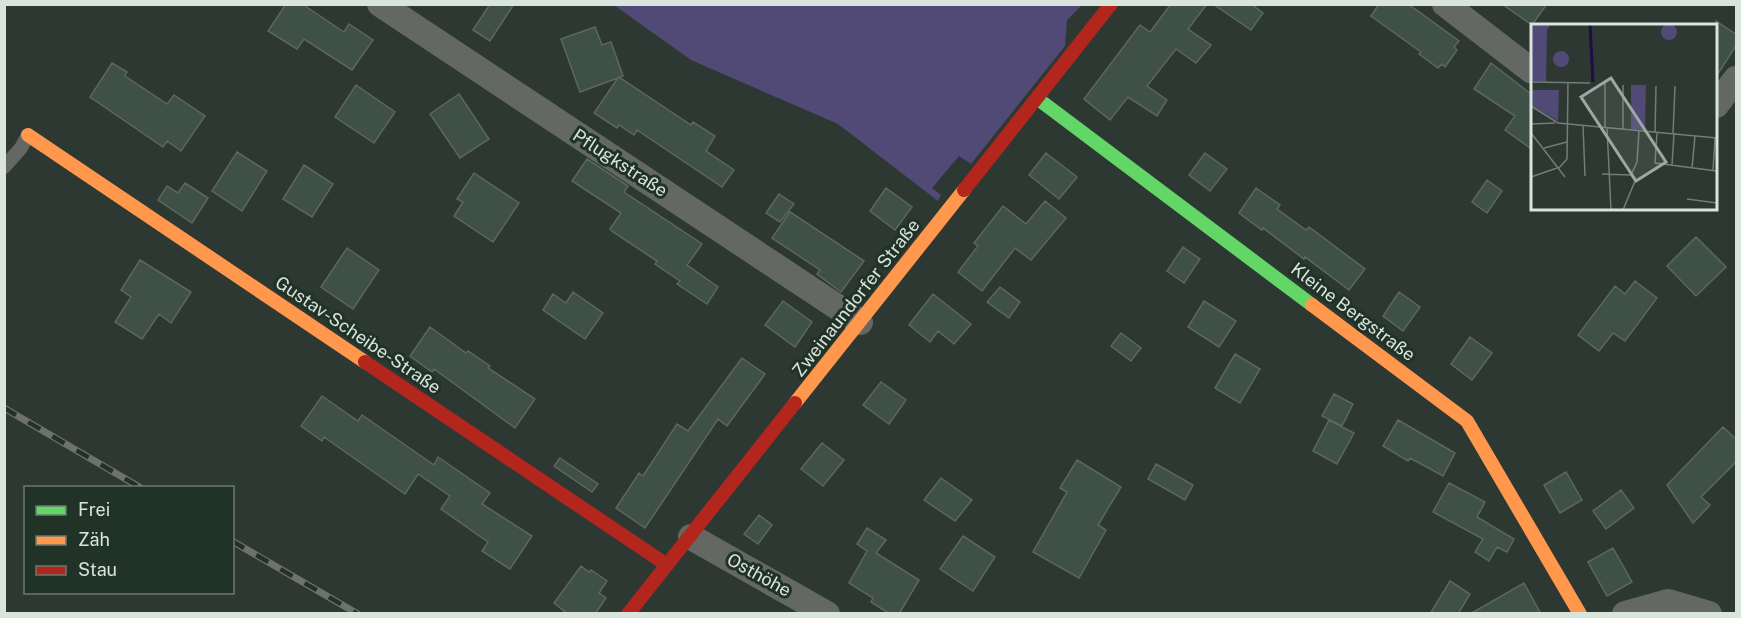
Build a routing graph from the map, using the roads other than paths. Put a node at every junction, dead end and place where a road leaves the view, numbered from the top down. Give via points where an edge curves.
1 (380, 4) edge
2 (1111, 4) edge
3 (1445, 4) edge
4 (1531, 68) edge
5 (1737, 79) edge
6 (1038, 99) junction
7 (1717, 104) edge
8 (32, 130) joint
9 (4, 167) edge
10 (860, 322) junction
11 (691, 537) junction
12 (667, 565) junction
13 (628, 614) edge
14 (827, 614) edge
15 (1580, 614) edge
16 (1625, 614) edge
17 (1709, 614) edge

1 - 10 street, Pflugkstraße
2 - 6 street, Zweinaundorfer Straße
3 - 4 street
5 - 7 street
6 - 10 street, Zweinaundorfer Straße
6 - 15 street, Kleine Bergstraße via 1467,421
8 - 9 lane
8 - 12 street, Gustav-Scheibe-Straße
10 - 11 street, Zweinaundorfer Straße
11 - 12 street, Zweinaundorfer Straße
11 - 14 street, Osthöhe
12 - 13 street, Zweinaundorfer Straße
16 - 17 street via 1668,602

